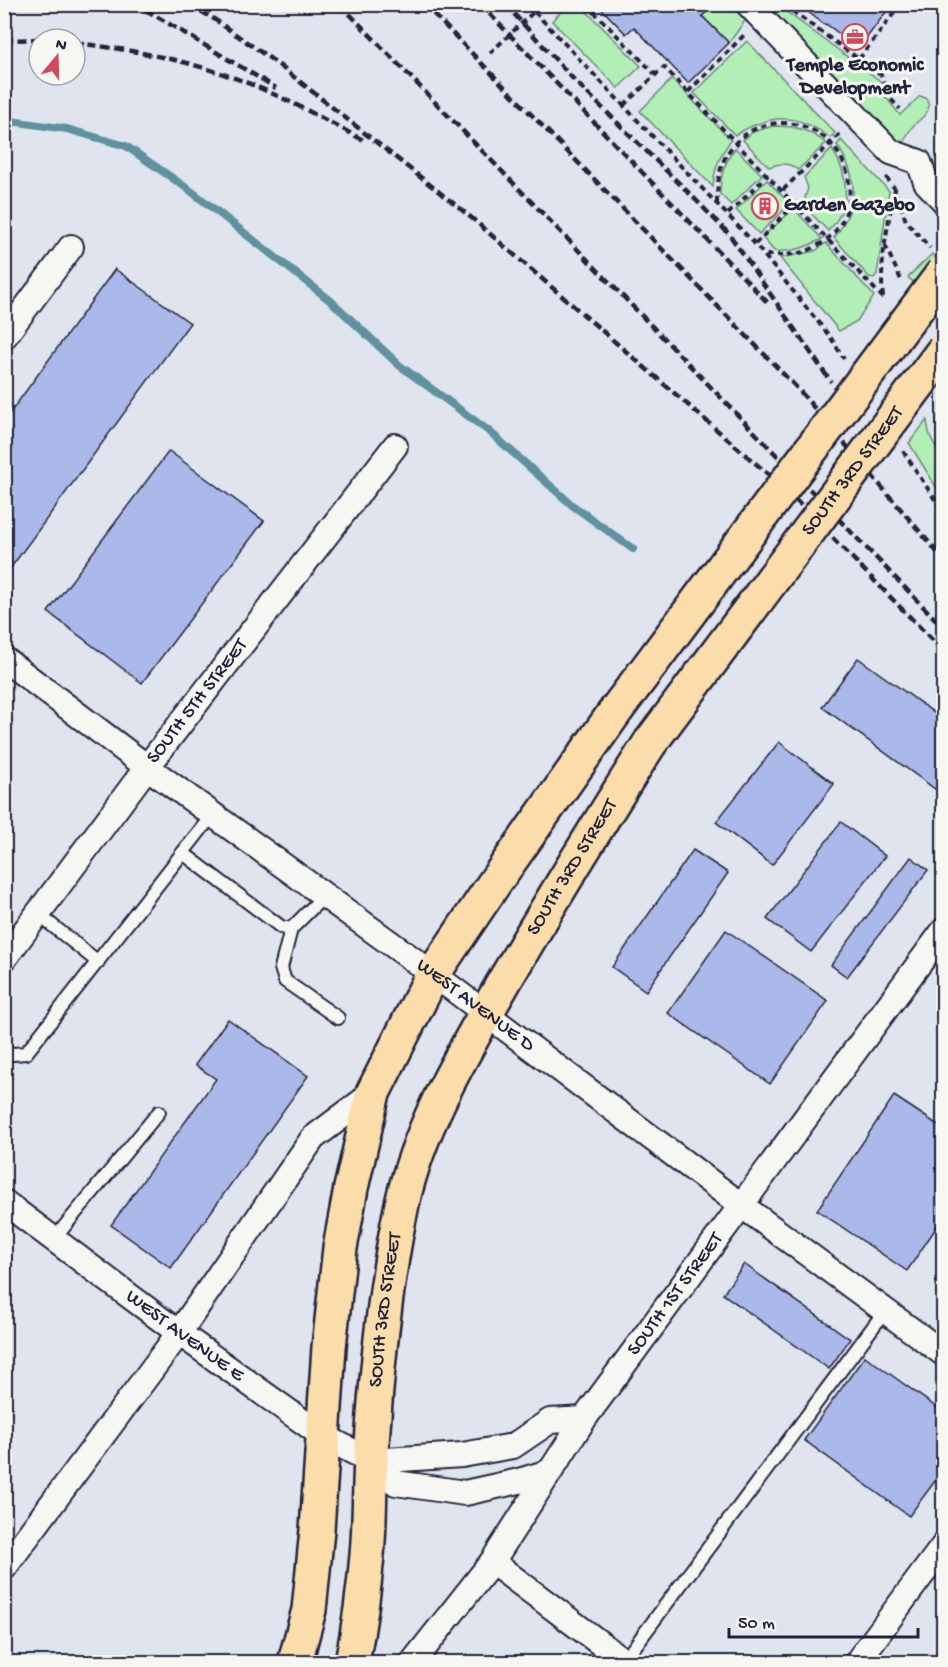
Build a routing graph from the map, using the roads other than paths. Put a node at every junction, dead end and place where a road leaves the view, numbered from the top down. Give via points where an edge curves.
1 (748, 4) edge
2 (944, 201) edge
3 (71, 247) dead end
4 (944, 272) edge
5 (4, 337) edge
6 (944, 350) edge
7 (395, 446) dead end
8 (4, 659) edge
9 (147, 767) junction
10 (213, 814) junction
11 (183, 853) junction
12 (325, 895) junction
13 (38, 914) junction
14 (291, 929) junction
15 (944, 930) edge
16 (4, 959) edge
17 (98, 962) junction
18 (433, 974) junction
19 (486, 1014) junction
20 (338, 1018) dead end
21 (4, 1051) edge
22 (373, 1093) junction
23 (159, 1112) dead end
24 (4, 1202) edge
25 (741, 1205) junction
26 (54, 1239) junction
27 (885, 1311) junction
28 (179, 1333) junction
29 (944, 1354) edge
30 (584, 1419) junction
31 (323, 1436) junction
32 (371, 1461) junction
33 (549, 1472) junction
34 (944, 1545) edge
35 (492, 1562) junction
36 (4, 1568) edge
37 (295, 1662) edge
38 (352, 1662) edge
39 (413, 1662) edge
40 (624, 1662) edge
41 (856, 1662) edge

1 - 2 street via 891,152 919,162 926,182
3 - 5 street
4 - 18 main road, bridge via 617,709
6 - 19 main road, SOUTH 3RD STREET, bridge via 651,743 573,864
7 - 9 street, SOUTH 5TH STREET
8 - 9 street, WEST AVENUE D
9 - 10 street, WEST AVENUE D
9 - 13 street, SOUTH 5TH STREET
10 - 11 lane
10 - 12 street, WEST AVENUE D
11 - 14 lane via 281,927
11 - 17 lane
12 - 14 lane
12 - 18 street, WEST AVENUE D
13 - 16 street, SOUTH 5TH STREET
13 - 17 lane
14 - 20 lane via 281,968 285,981
15 - 25 street, SOUTH 1ST STREET
17 - 21 lane via 26,1053
18 - 19 street, WEST AVENUE D
18 - 22 main road
19 - 25 street, WEST AVENUE D
19 - 32 main road, SOUTH 3RD STREET via 432,1113 402,1204 384,1310
22 - 28 street via 313,1138
22 - 31 main road via 340,1248
23 - 26 lane
24 - 26 street, WEST AVENUE E
25 - 27 street, WEST AVENUE D
25 - 30 street, SOUTH 1ST STREET
26 - 28 street, WEST AVENUE E
27 - 29 street, WEST AVENUE D
27 - 40 lane
28 - 31 street, WEST AVENUE E
28 - 36 street
30 - 32 street via 550,1421 513,1446 462,1455
30 - 33 street, SOUTH 1ST STREET
31 - 32 street, WEST AVENUE E
31 - 37 main road via 309,1610
32 - 33 street, WEST AVENUE E via 396,1483 465,1493
32 - 38 main road via 368,1552
33 - 35 street, SOUTH 1ST STREET
34 - 41 street
35 - 39 street, SOUTH 1ST STREET
35 - 40 street

